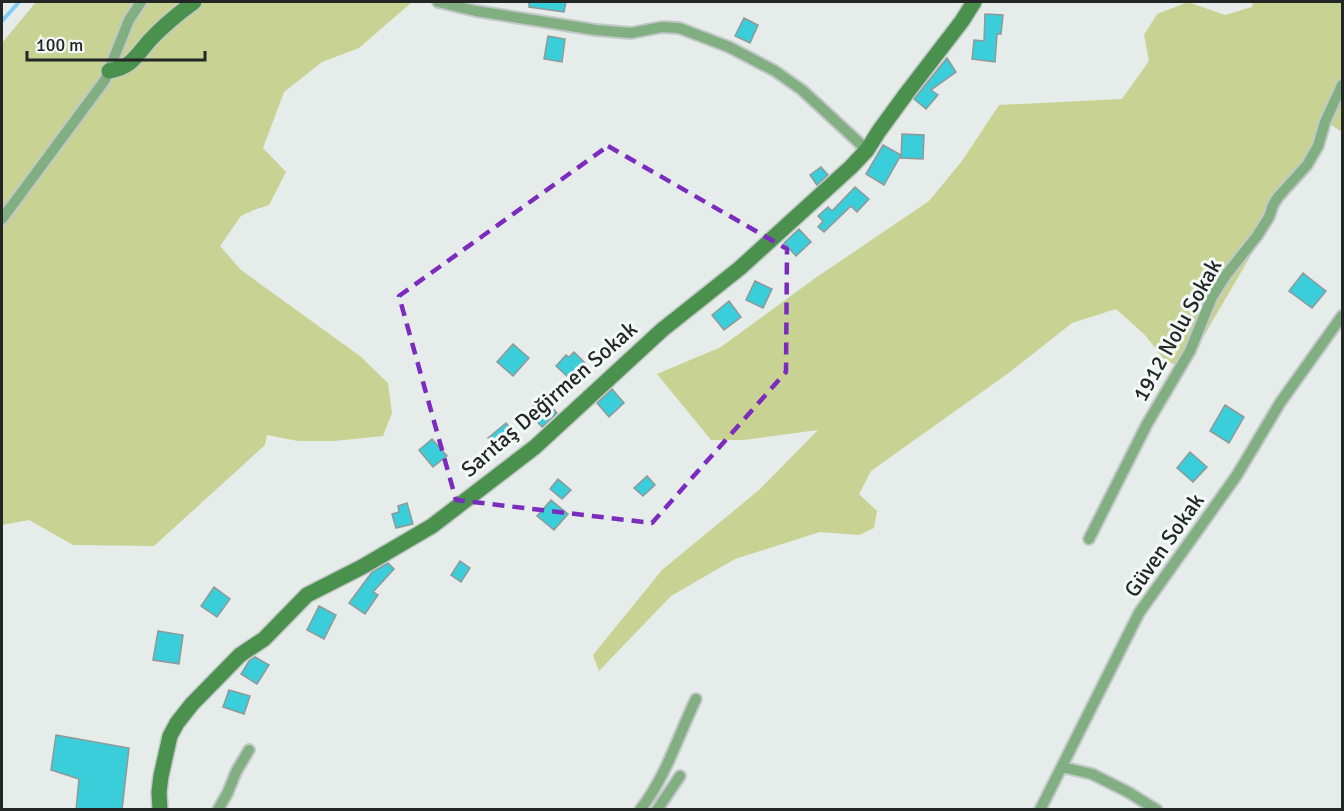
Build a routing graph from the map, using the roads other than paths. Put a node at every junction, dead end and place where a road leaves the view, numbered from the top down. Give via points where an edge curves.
1 (141, 2) edge
2 (194, 2) edge
3 (438, 2) edge
4 (974, 2) edge
5 (109, 71) junction
6 (1342, 85) edge
7 (867, 150) junction
8 (2, 219) edge
9 (1342, 316) edge
10 (1089, 539) dead end
11 (696, 699) dead end
12 (249, 750) dead end
13 (1062, 767) junction
14 (680, 776) dead end
15 (160, 810) edge
16 (218, 810) edge
17 (640, 810) edge
18 (657, 810) edge
19 (1040, 810) edge
20 (1156, 810) edge

1 - 5 street via 129,20
2 - 5 street via 161,29 133,61
3 - 7 street via 596,30 631,33 679,28 729,47 775,71 802,90
4 - 7 street, Sarıtaş Değirmen Sokak
5 - 8 street
6 - 10 street, 1912 Nolu Sokak via 1307,165 1278,197 1269,218 1212,297 1190,351 1147,424
7 - 15 street, Sarıtaş Değirmen Sokak via 740,268 662,330 535,447 432,526 307,595 264,639 240,656 192,704 170,736 161,776
9 - 13 street, Güven Sokak via 1280,403 1237,475 1139,613
11 - 17 street via 659,780
12 - 16 street
13 - 19 street, Güven Sokak
13 - 20 street via 1092,774
14 - 18 street

